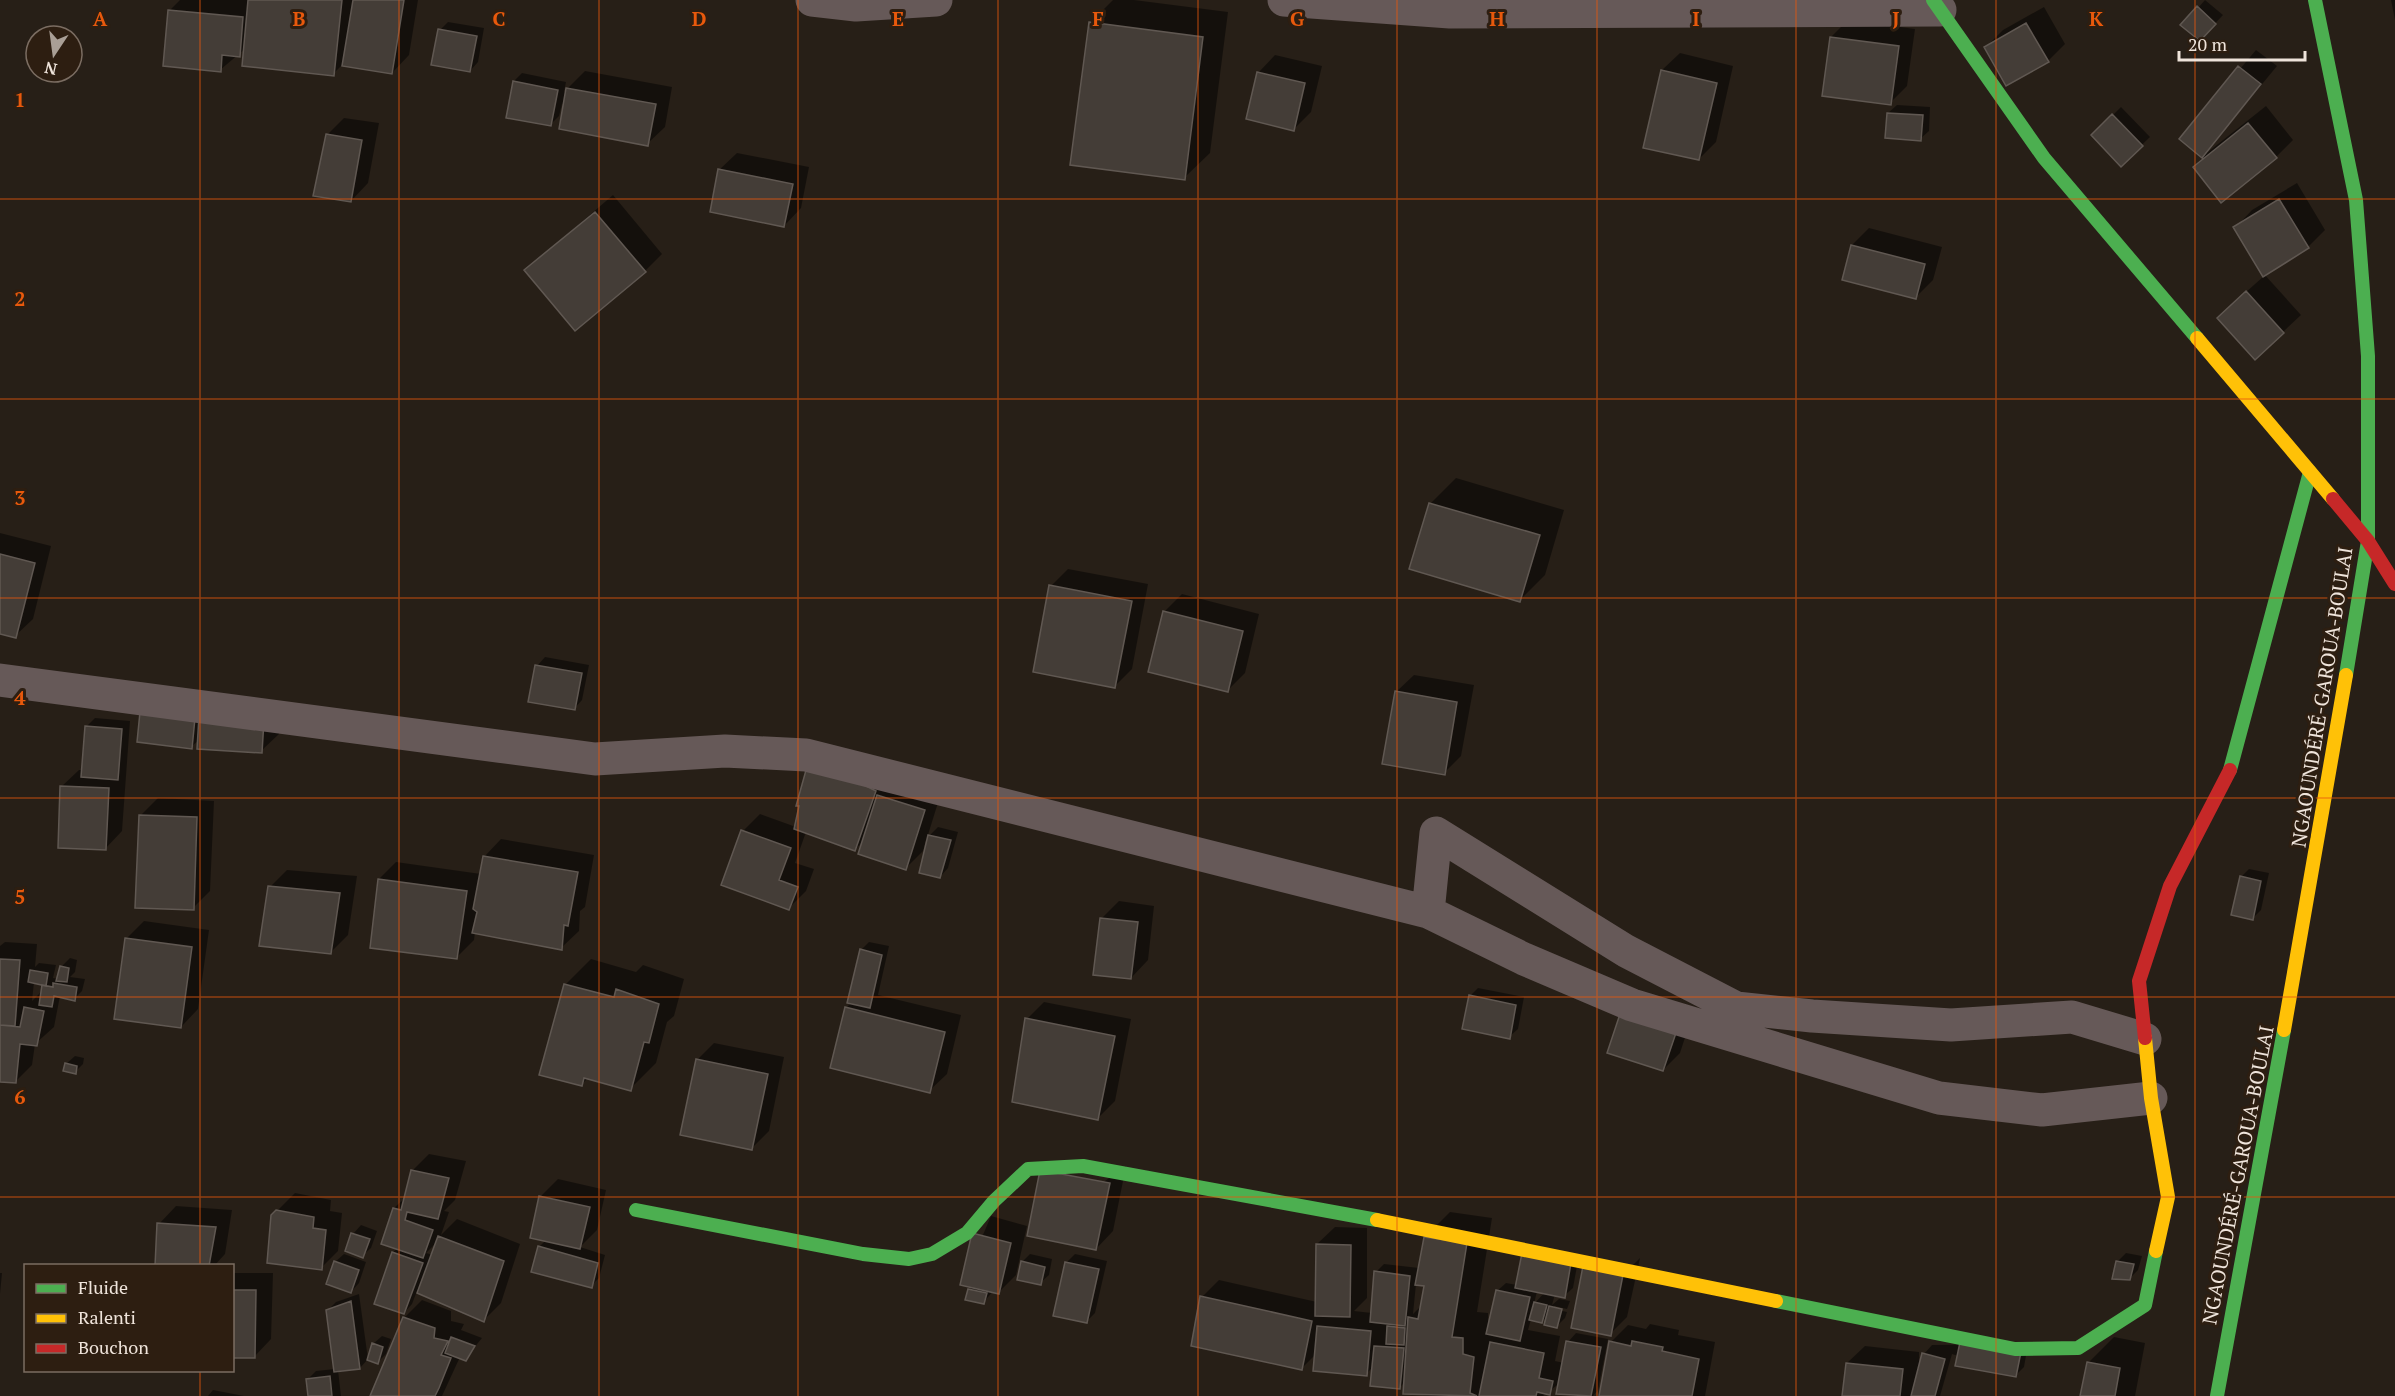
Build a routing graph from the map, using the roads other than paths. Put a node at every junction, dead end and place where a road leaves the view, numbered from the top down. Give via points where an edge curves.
1 (812, 0) edge
2 (936, 0) edge
3 (1284, 0) edge
4 (2314, 0) edge
5 (1937, 5) edge
6 (2310, 472) junction
7 (2368, 541) junction
8 (2395, 584) edge
9 (0, 680) edge
10 (1428, 912) junction
11 (2145, 1039) junction
12 (2151, 1098) junction
13 (636, 1210) dead end
14 (2217, 1396) edge

1 - 2 street via 856,5
3 - 5 street via 1450,12
4 - 7 main road, NGAOUNDÉRÉ-GAROUA-BOULAI via 2356,200 2368,356
5 - 6 main road via 2044,158
6 - 7 main road
6 - 11 main road via 2231,769 2170,886 2139,981
7 - 8 main road
7 - 14 main road, NGAOUNDÉRÉ-GAROUA-BOULAI via 2307,913
9 - 10 street via 595,759 724,751 806,754
10 - 11 street via 1436,833 1626,951 1736,1008 1951,1025 2072,1017
10 - 12 street via 1632,1005 1939,1098 2042,1110
11 - 12 main road
12 - 13 main road via 2168,1197 2145,1305 2078,1348 2015,1349 1344,1213 1083,1166 1028,1169 967,1233 932,1254 909,1259 863,1254

